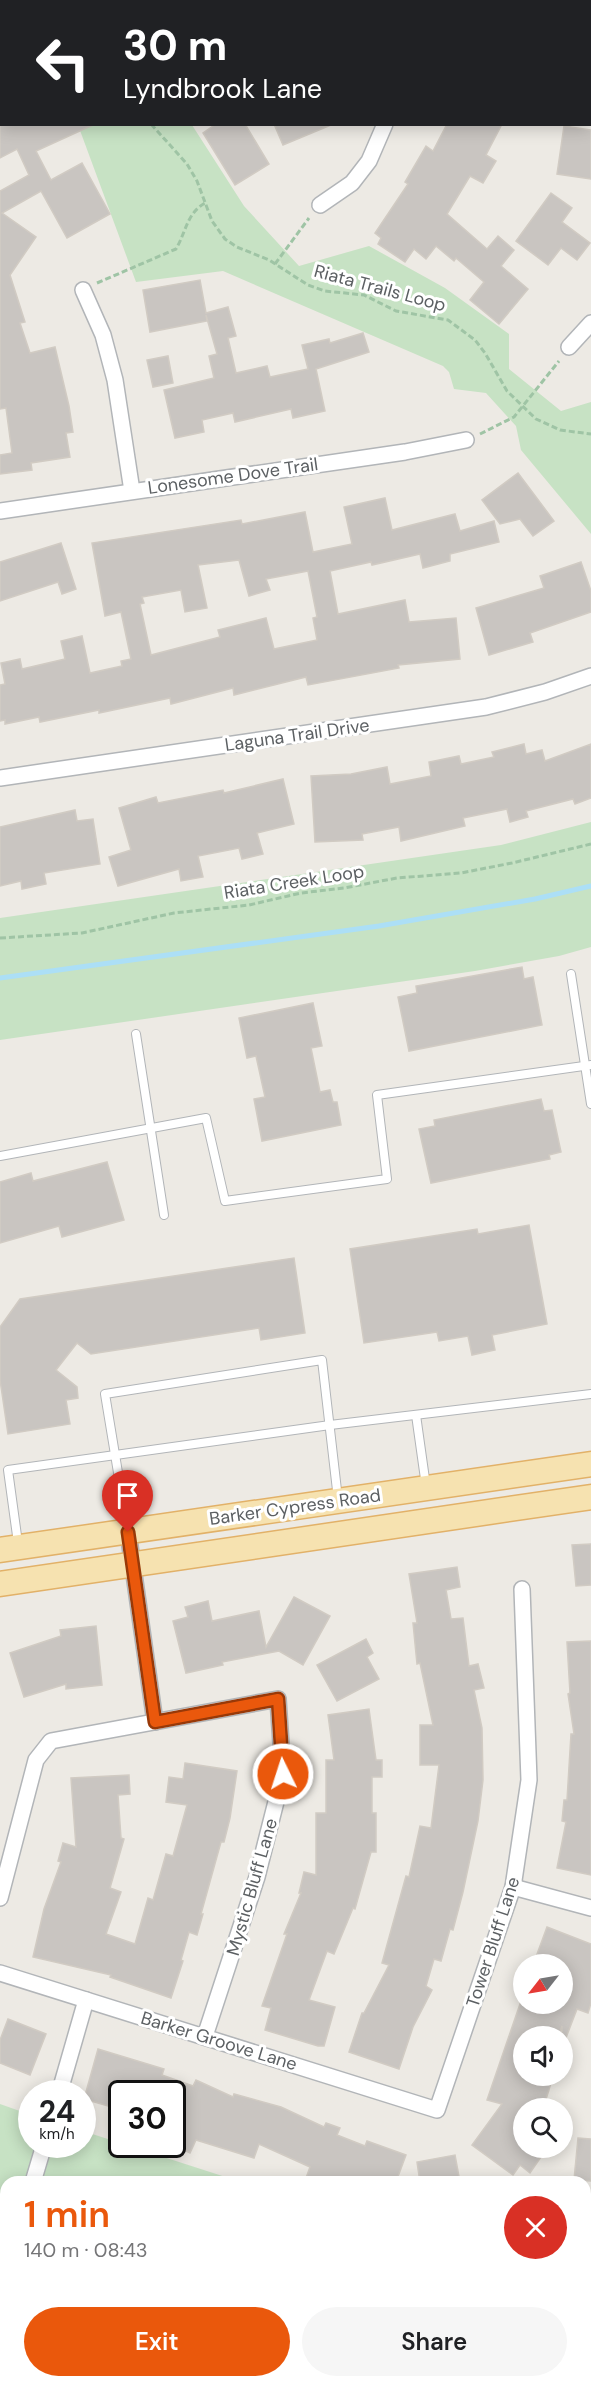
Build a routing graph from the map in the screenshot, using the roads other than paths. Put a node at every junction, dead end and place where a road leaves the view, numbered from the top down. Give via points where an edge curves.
1 (384, 126) edge
2 (320, 205) road end
3 (83, 290) road end
4 (591, 323) edge
5 (569, 347) road end
6 (466, 440) road end
7 (132, 491) junction
8 (0, 511) edge
9 (591, 676) edge
10 (0, 778) edge
11 (571, 974) dead end
12 (136, 1034) dead end
13 (588, 1066) edge
14 (591, 1104) edge
15 (149, 1128) junction
16 (0, 1156) edge
17 (164, 1215) dead end
18 (591, 1394) edge
19 (416, 1415) junction
20 (330, 1425) junction
21 (115, 1455) junction
22 (591, 1464) edge
23 (426, 1488) junction
24 (591, 1497) edge
25 (339, 1501) junction
26 (427, 1521) junction
27 (128, 1532) junction
28 (9, 1549) edge
29 (132, 1565) junction
30 (0, 1584) edge
31 (522, 1589) dead end
32 (155, 1722) junction
33 (513, 1887) junction
34 (0, 1898) edge
35 (591, 1908) edge
36 (0, 1973) edge
37 (86, 2000) junction
38 (205, 2036) junction
39 (63, 2080) edge
40 (437, 2110) joint
41 (40, 2158) edge
42 (35, 2176) edge

1 - 2 street via 369,161 352,183
3 - 7 street via 104,335 115,380
4 - 5 street
6 - 7 street, Lonesome Dove Trail
7 - 8 street, Lonesome Dove Trail
9 - 10 street, Laguna Trail Drive via 486,707
11 - 13 lane
12 - 15 lane
13 - 14 lane
13 - 15 lane via 377,1095 387,1179 225,1201 206,1118
15 - 16 lane
15 - 17 lane
18 - 19 lane
19 - 20 lane
19 - 23 lane
20 - 21 lane
20 - 21 lane via 322,1360 105,1394
20 - 25 lane
21 - 27 lane
21 - 28 lane via 8,1470
22 - 23 main road, Barker Cypress Road
23 - 25 main road, Barker Cypress Road
23 - 26 main road
24 - 26 main road, Barker Cypress Road
25 - 27 main road, Barker Cypress Road
26 - 29 main road, Barker Cypress Road
27 - 28 main road, Barker Cypress Road
27 - 29 street
29 - 30 main road, Barker Cypress Road
29 - 32 street
31 - 33 street, Tower Bluff Lane via 529,1780
32 - 34 street via 51,1741 36,1760
32 - 38 street, Mystic Bluff Lane via 278,1699 283,1774 257,1877
33 - 35 street
33 - 40 street, Tower Bluff Lane
36 - 37 street, Barker Groove Lane
37 - 38 street, Barker Groove Lane
37 - 39 street
38 - 40 street, Barker Groove Lane
41 - 42 street

